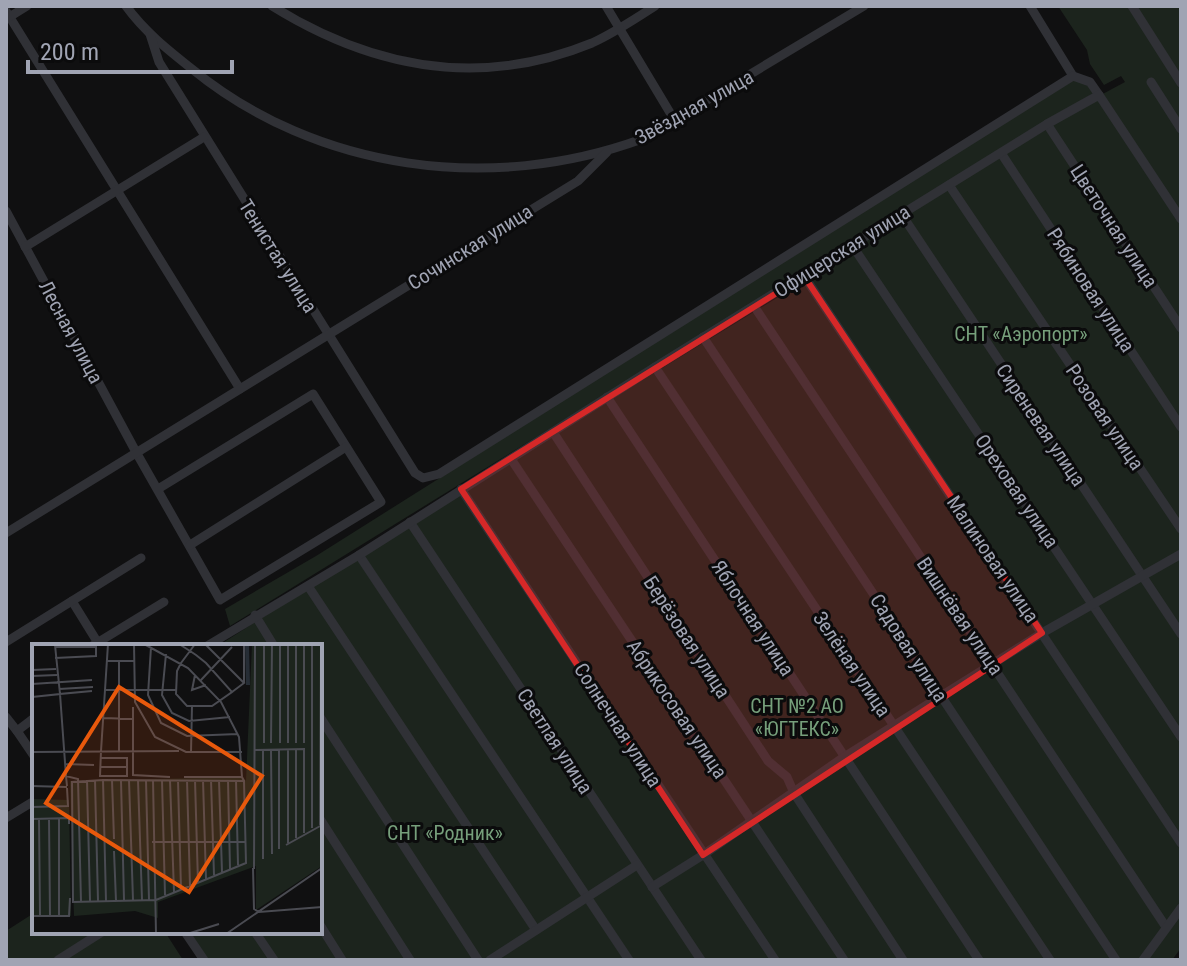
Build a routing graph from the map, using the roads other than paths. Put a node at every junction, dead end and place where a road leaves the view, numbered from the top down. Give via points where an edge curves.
1 (27, 6) edge
2 (126, 6) edge
3 (272, 6) edge
4 (606, 6) edge
5 (655, 6) edge
6 (864, 6) edge
7 (1030, 6) edge
8 (1132, 6) edge
9 (7, 16) edge
10 (620, 28) junction
11 (150, 34) junction
12 (1073, 76) junction
13 (1151, 82) dead end
14 (1181, 83) edge
15 (1099, 95) junction
16 (675, 121) junction
17 (1047, 124) junction
18 (1181, 129) edge
19 (204, 137) junction
20 (607, 152) junction
21 (1001, 153) junction
22 (949, 185) junction
23 (117, 191) junction
24 (6, 211) edge
25 (902, 215) junction
26 (1181, 219) edge
27 (852, 245) junction
28 (25, 247) junction
29 (804, 276) junction
30 (754, 306) junction
31 (1181, 328) edge
32 (327, 336) junction
33 (703, 337) junction
34 (655, 367) junction
35 (240, 389) junction
36 (607, 397) junction
37 (1181, 427) edge
38 (553, 432) junction
39 (346, 447) junction
40 (136, 452) junction
41 (511, 459) junction
42 (158, 489) junction
43 (461, 489) junction
44 (410, 522) junction
45 (1181, 529) edge
46 (6, 533) edge
47 (190, 545) junction
48 (1181, 554) edge
49 (359, 555) junction
50 (141, 558) dead end
51 (1141, 575) junction
52 (308, 586) junction
53 (72, 601) junction
54 (164, 602) dead end
55 (1093, 604) junction
56 (255, 615) junction
57 (1042, 633) junction
58 (1181, 634) edge
59 (6, 642) edge
60 (95, 644) edge
61 (210, 644) edge
62 (273, 644) edge
63 (992, 664) junction
64 (941, 696) junction
65 (6, 717) edge
66 (32, 720) edge
67 (322, 720) edge
68 (894, 728) junction
69 (17, 731) junction
70 (1181, 737) edge
71 (32, 753) edge
72 (844, 757) junction
73 (794, 793) junction
74 (32, 802) edge
75 (6, 818) edge
76 (752, 821) junction
77 (322, 822) edge
78 (1181, 843) edge
79 (703, 855) junction
80 (637, 865) junction
81 (652, 887) junction
82 (587, 896) junction
83 (1181, 908) edge
84 (1166, 927) junction
85 (322, 928) edge
86 (536, 930) junction
87 (99, 934) edge
88 (186, 934) edge
89 (256, 934) edge
90 (58, 960) edge
91 (204, 960) edge
92 (274, 960) edge
93 (342, 960) edge
94 (410, 960) edge
95 (478, 960) edge
96 (490, 960) edge
97 (629, 960) edge
98 (701, 960) edge
99 (775, 960) edge
100 (844, 960) edge
101 (903, 960) edge
102 (979, 960) edge
103 (1050, 960) edge
104 (1116, 960) edge
105 (1143, 960) edge

1 - 9 street
2 - 11 street, Звёздная улица
3 - 10 street via 354,48 450,67 553,56
4 - 10 street
5 - 10 street
6 - 16 street, Звёздная улица
7 - 12 street
8 - 14 street
9 - 23 street
10 - 16 street
11 - 19 street, Тенистая улица via 159,62
11 - 20 street, Звёздная улица via 245,107 347,150 401,163 483,170
12 - 15 street via 1090,82
12 - 32 street, Тенистая улица via 439,474 423,478 415,473
13 - 18 street
15 - 17 street, Офицерская улица
15 - 26 street
16 - 20 street, Звёздная улица
17 - 21 street, Офицерская улица
17 - 31 street, Цветочная улица
19 - 23 street
19 - 32 street, Тенистая улица
20 - 32 street, Сочинская улица via 578,181
21 - 22 street, Офицерская улица
21 - 37 street, Рябиновая улица
22 - 25 street, Офицерская улица
22 - 45 street, Розовая улица
23 - 28 street
23 - 35 street
24 - 28 street, Лесная улица
25 - 27 street, Офицерская улица
25 - 51 street, Сиреневая улица
27 - 29 street, Офицерская улица
27 - 55 street, Ореховая улица
28 - 40 street, Лесная улица
29 - 30 street, Офицерская улица
29 - 57 street, Малиновая улица
30 - 33 street, Офицерская улица
30 - 63 street, Вишнёвая улица
32 - 35 street, Сочинская улица
33 - 34 street, Офицерская улица
33 - 64 street, Садовая улица
34 - 36 street, Офицерская улица
34 - 68 street, Зелёная улица
35 - 40 street, Сочинская улица
36 - 38 street, Офицерская улица
36 - 72 street, Яблочная улица
38 - 41 street, Офицерская улица
38 - 73 street, Берёзовая улица
39 - 42 street via 313,394
39 - 47 street
39 - 47 street, Лесная улица via 381,502 220,600
40 - 42 street, Лесная улица
40 - 46 street, Сочинская улица
41 - 43 street, Офицерская улица
41 - 76 street, Абрикосовая улица
42 - 47 street, Лесная улица
43 - 44 street, Офицерская улица
43 - 79 street, Солнечная улица
44 - 49 street, Офицерская улица
44 - 80 street, Светлая улица
48 - 51 street
49 - 52 street, Офицерская улица
49 - 82 street
50 - 53 street
51 - 55 street
51 - 58 street, Сиреневая улица
52 - 56 street, Офицерская улица
52 - 86 street
53 - 59 street
53 - 60 street
54 - 60 street
55 - 57 street
55 - 70 street, Ореховая улица
56 - 61 street, Офицерская улица
56 - 62 street
57 - 63 street
57 - 78 street, Малиновая улица
63 - 64 street
63 - 84 street, Вишнёвая улица
64 - 68 street
64 - 104 street, Садовая улица
65 - 69 street
66 - 69 street
67 - 95 street
68 - 72 street
68 - 103 street, Зелёная улица
69 - 71 street
72 - 73 street
72 - 102 street, Яблочная улица
73 - 76 street
73 - 101 street, Берёзовая улица
74 - 75 street
76 - 79 street
76 - 100 street, Абрикосовая улица
77 - 94 street
79 - 81 street
79 - 99 street, Солнечная улица
80 - 81 street, Светлая улица
80 - 82 street
81 - 98 street, Светлая улица
82 - 86 street
82 - 97 street
83 - 84 street
84 - 105 street
85 - 93 street
86 - 96 street
87 - 90 street
88 - 91 street
89 - 92 street

